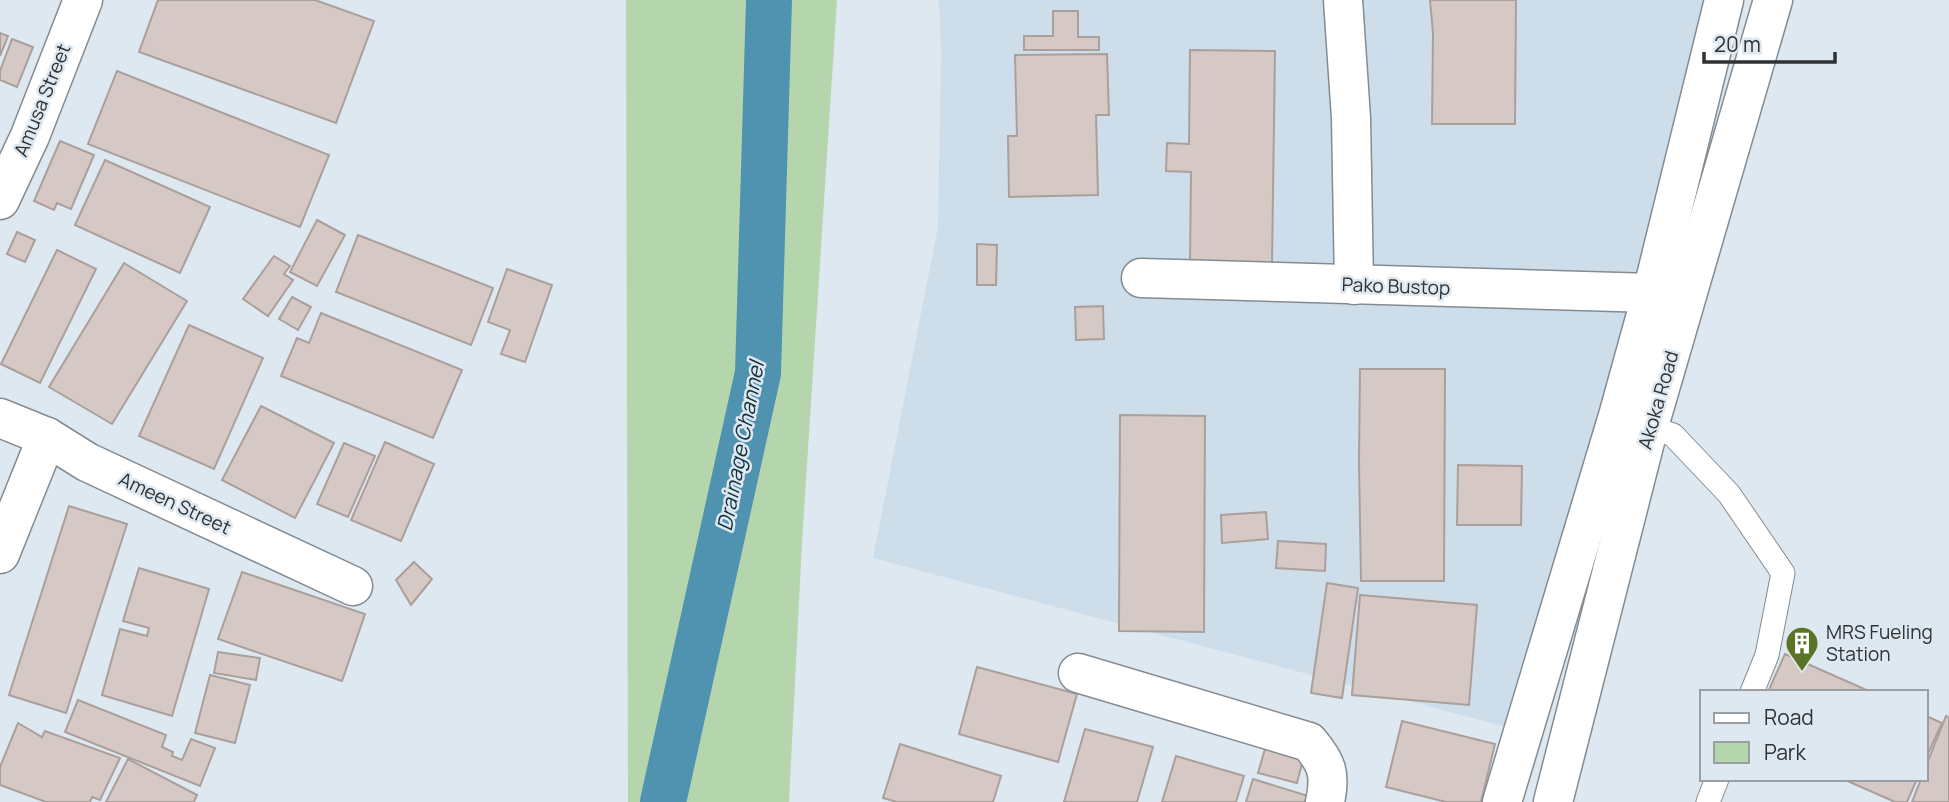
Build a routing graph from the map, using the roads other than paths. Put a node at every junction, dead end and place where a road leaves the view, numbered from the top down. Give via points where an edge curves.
1 (1343, 0) edge
2 (1724, 0) edge
3 (1773, 0) edge
4 (69, 4) edge
5 (0, 200) edge
6 (1141, 278) dead end
7 (1354, 285) junction
8 (1651, 293) junction
9 (0, 418) edge
10 (1634, 421) junction
11 (47, 437) junction
12 (0, 554) edge
13 (353, 586) dead end
14 (1078, 673) dead end
15 (1753, 690) edge
16 (1716, 781) edge
17 (1325, 802) edge
18 (1502, 802) edge
19 (1553, 802) edge
20 (1708, 802) edge

1 - 7 street
2 - 8 street
3 - 10 street, Akoka Road
4 - 5 street, Amusa Street via 30,136
6 - 7 street, Pako Bustop
7 - 8 street, Pako Bustop
8 - 10 street
9 - 11 street, Ameen Street
10 - 15 lane via 1673,435 1729,494 1783,573 1767,655
10 - 18 street
10 - 19 street, Akoka Road
11 - 12 street
11 - 13 street, Ameen Street via 87,462
14 - 17 street via 1309,742 1321,756 1329,782
16 - 20 lane

